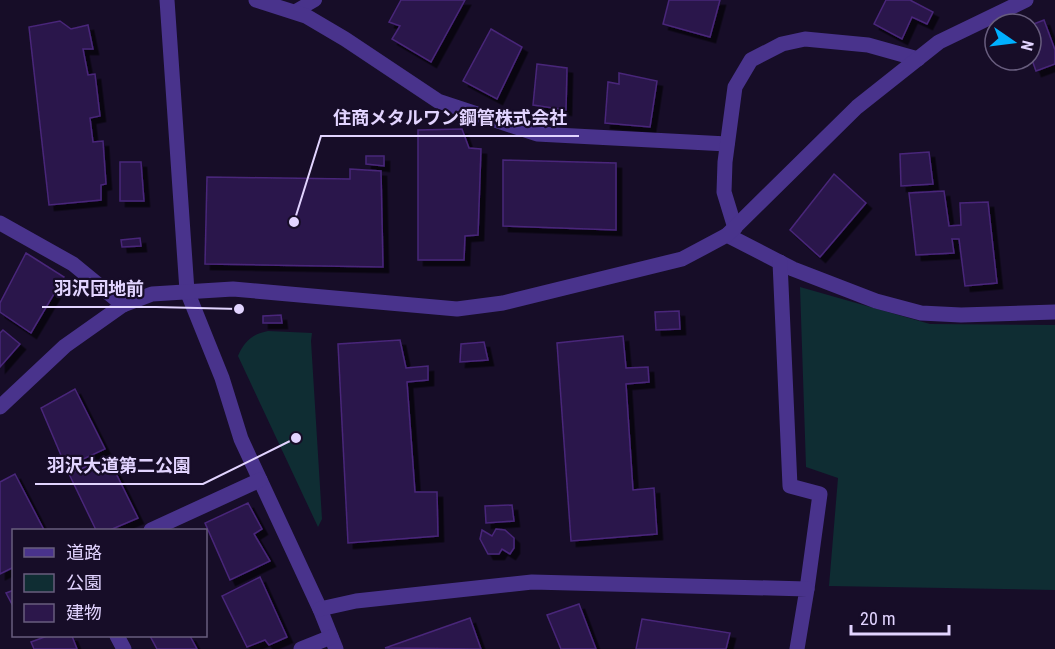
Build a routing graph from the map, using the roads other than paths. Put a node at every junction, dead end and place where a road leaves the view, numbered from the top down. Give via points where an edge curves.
1 (167, 0) edge
2 (256, 0) edge
3 (315, 0) edge
4 (1026, 0) edge
5 (294, 12) junction
6 (918, 58) junction
7 (727, 144) junction
8 (0, 223) edge
9 (731, 231) junction
10 (780, 262) junction
11 (186, 291) junction
12 (123, 305) junction
13 (1055, 312) edge
14 (0, 407) edge
15 (260, 480) junction
16 (155, 529) edge
17 (807, 589) junction
18 (320, 609) junction
19 (333, 643) edge
20 (301, 649) edge
21 (797, 649) edge

1 - 11 street
2 - 5 street
3 - 5 lane
4 - 6 street via 939,42
5 - 7 street via 345,39 438,101 537,134
6 - 7 street via 868,45 806,39 782,44 751,60 735,87
6 - 9 street via 857,107
7 - 9 street via 724,192
8 - 12 street via 73,264
9 - 10 street
9 - 11 street via 682,259 504,303 457,309 233,289
10 - 13 street via 876,301 921,313
10 - 17 street via 790,486 820,494
11 - 12 street via 152,294
11 - 15 street
12 - 14 street via 65,346
15 - 16 street
15 - 18 street
17 - 18 street via 532,582 356,601
17 - 21 street
18 - 19 street
19 - 20 street

